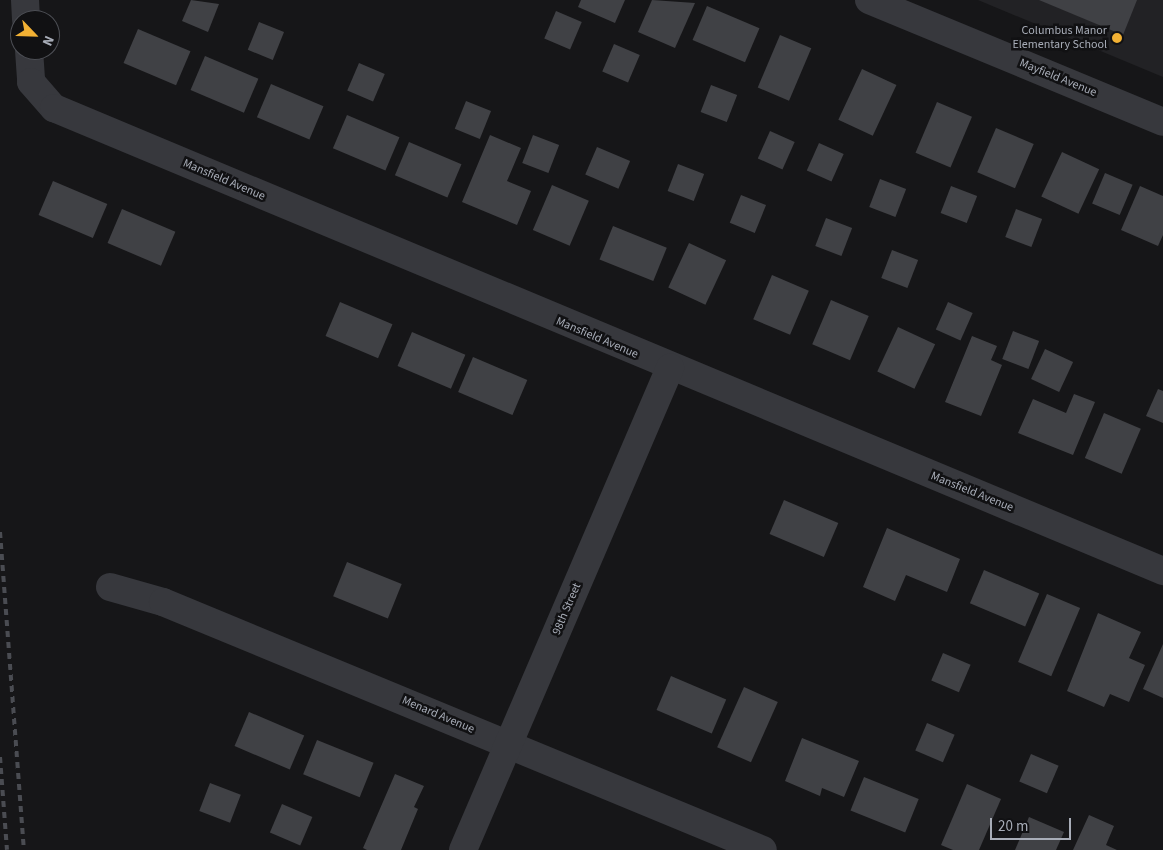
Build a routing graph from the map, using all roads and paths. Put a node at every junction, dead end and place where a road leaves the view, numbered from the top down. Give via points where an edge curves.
1 (869, 0) edge
2 (30, 60) edge
3 (1163, 122) edge
4 (670, 368) junction
5 (1163, 571) edge
6 (110, 587) dead end
7 (508, 745) junction
8 (463, 850) edge
9 (763, 850) edge

1 - 3 street, Mayfield Avenue
2 - 4 street, Mansfield Avenue via 32,82 38,93 63,112
4 - 5 street, Mansfield Avenue
4 - 7 street, 98th Street
6 - 7 street, Menard Avenue via 163,602
7 - 8 street, 98th Street
7 - 9 street, Menard Avenue

